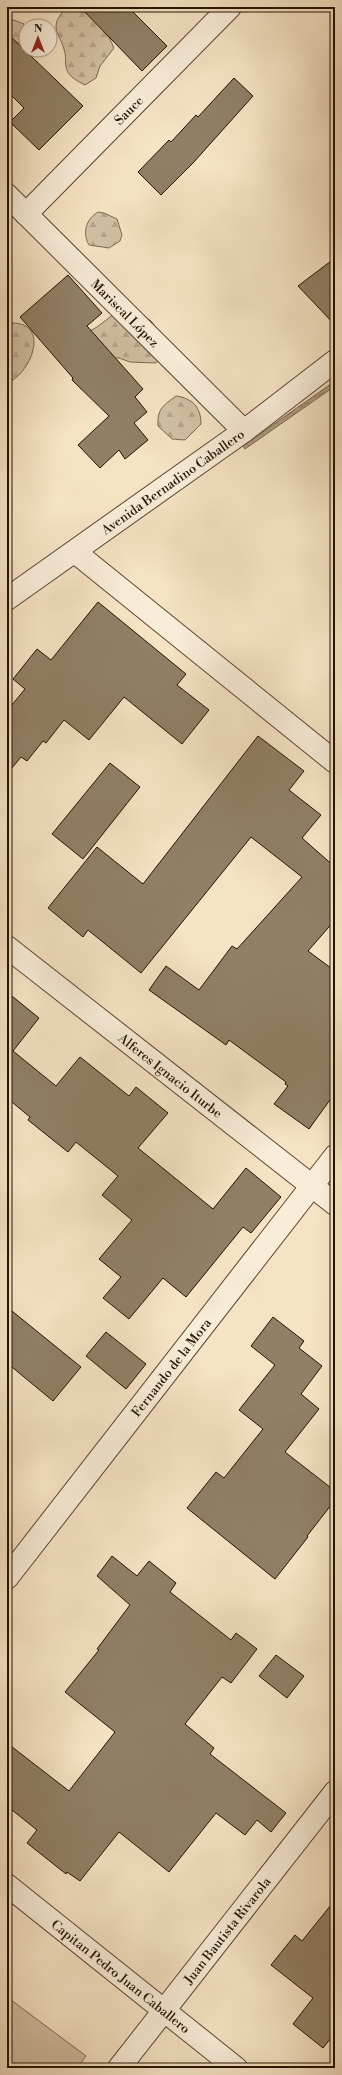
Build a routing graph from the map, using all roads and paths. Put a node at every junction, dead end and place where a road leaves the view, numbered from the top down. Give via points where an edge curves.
1 (230, 7) edge
2 (7, 196) edge
3 (26, 214) junction
4 (335, 361) edge
5 (244, 431) junction
6 (75, 552) junction
7 (7, 599) edge
8 (335, 762) edge
9 (7, 947) edge
10 (335, 1156) edge
11 (312, 1185) junction
12 (335, 1204) edge
13 (7, 1578) edge
14 (335, 1792) edge
15 (7, 1885) edge
16 (164, 2009) junction
17 (119, 2068) edge
18 (236, 2068) edge

1 - 3 street, Sauce
2 - 3 street, Mariscal López
3 - 5 street, Mariscal López
4 - 5 street, Avenida Bernadino Caballero
5 - 6 street, Avenida Bernadino Caballero
6 - 7 street, Avenida Bernadino Caballero
6 - 8 street
9 - 11 street, Alferes Ignacio Iturbe
10 - 11 street, Fernando de la Mora
11 - 12 street, Alferes Ignacio Iturbe
11 - 13 street, Fernando de la Mora
14 - 16 street, Juan Bautista Rivarola
15 - 16 street, Capitan Pedro Juan Caballero
16 - 17 street, Juan Bautista Rivarola
16 - 18 street, Capitan Pedro Juan Caballero

